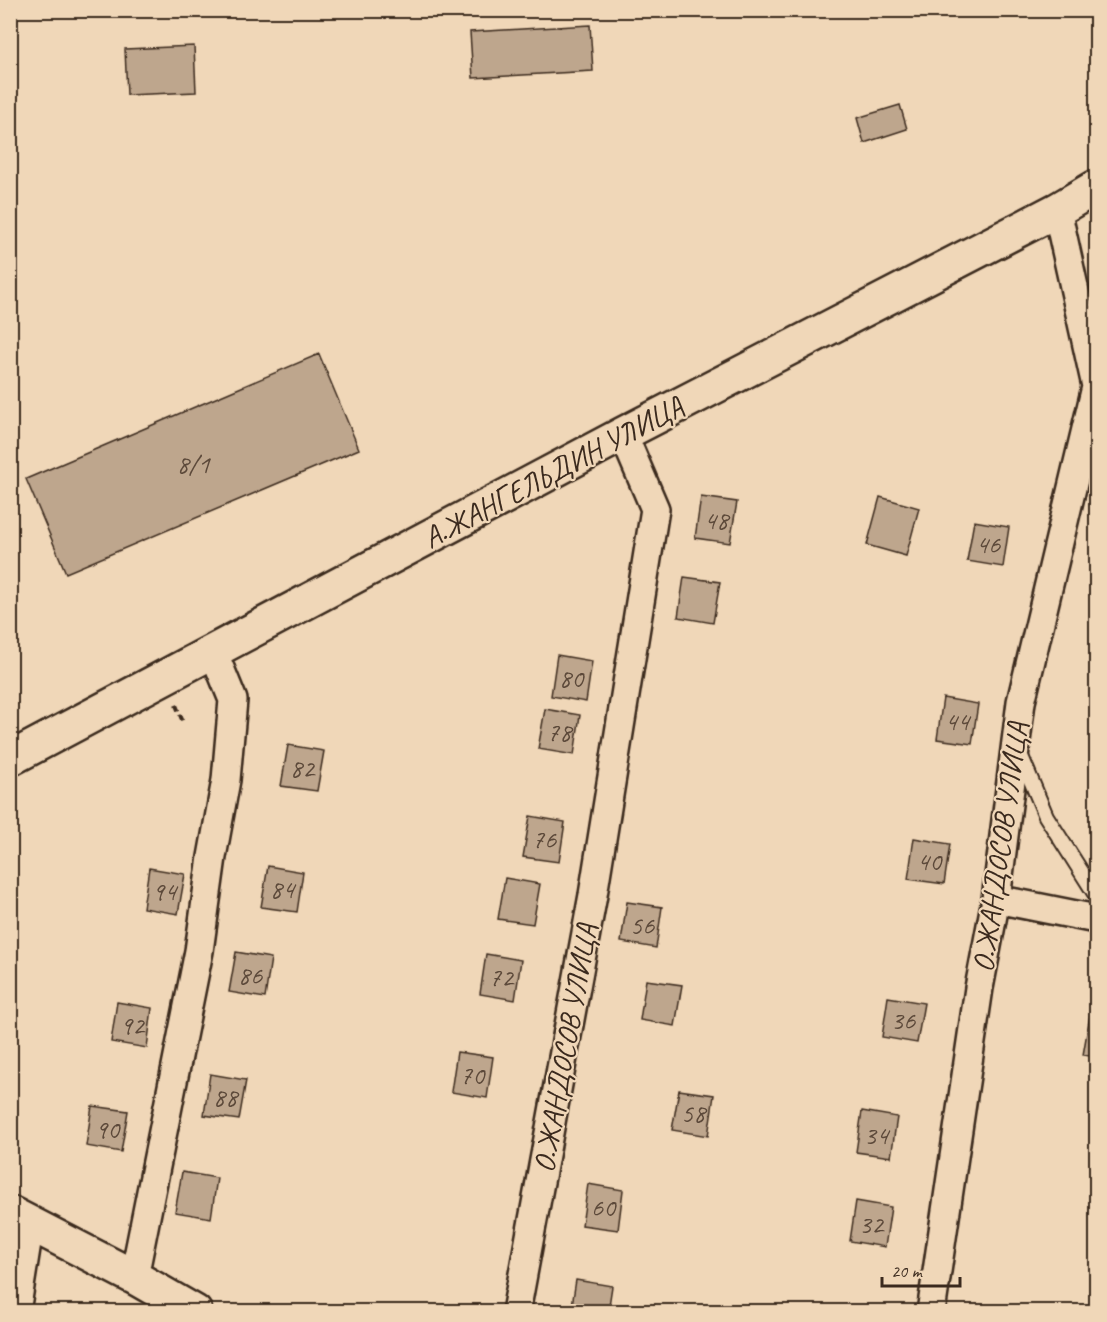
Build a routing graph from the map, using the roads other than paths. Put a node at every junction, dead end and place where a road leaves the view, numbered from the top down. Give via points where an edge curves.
1 (1096, 187) edge
2 (1057, 210) junction
3 (1096, 387) edge
4 (623, 434) junction
5 (213, 651) junction
6 (1016, 744) junction
7 (10, 759) edge
8 (1096, 895) edge
9 (996, 899) junction
10 (1096, 919) edge
11 (20, 1218) edge
12 (134, 1277) junction
13 (16, 1311) edge
14 (195, 1311) edge
15 (516, 1311) edge
16 (931, 1311) edge

1 - 2 street, А.ЖАНГЕЛЬДИН УЛИЦА
2 - 3 street, О.ЖАНДОСОВ УЛИЦА
2 - 4 street, А.ЖАНГЕЛЬДИН УЛИЦА
3 - 6 street, О.ЖАНДОСОВ УЛИЦА via 1021,702
4 - 5 street, А.ЖАНГЕЛЬДИН УЛИЦА
4 - 15 street, О.ЖАНДОСОВ УЛИЦА via 655,509 593,895
5 - 7 street, А.ЖАНГЕЛЬДИН УЛИЦА
5 - 12 street via 233,700 226,780 199,951
6 - 8 lane via 1046,816
6 - 9 street, О.ЖАНДОСОВ УЛИЦА
9 - 10 street
9 - 16 street, О.ЖАНДОСОВ УЛИЦА
11 - 12 street
11 - 13 street
12 - 14 street

